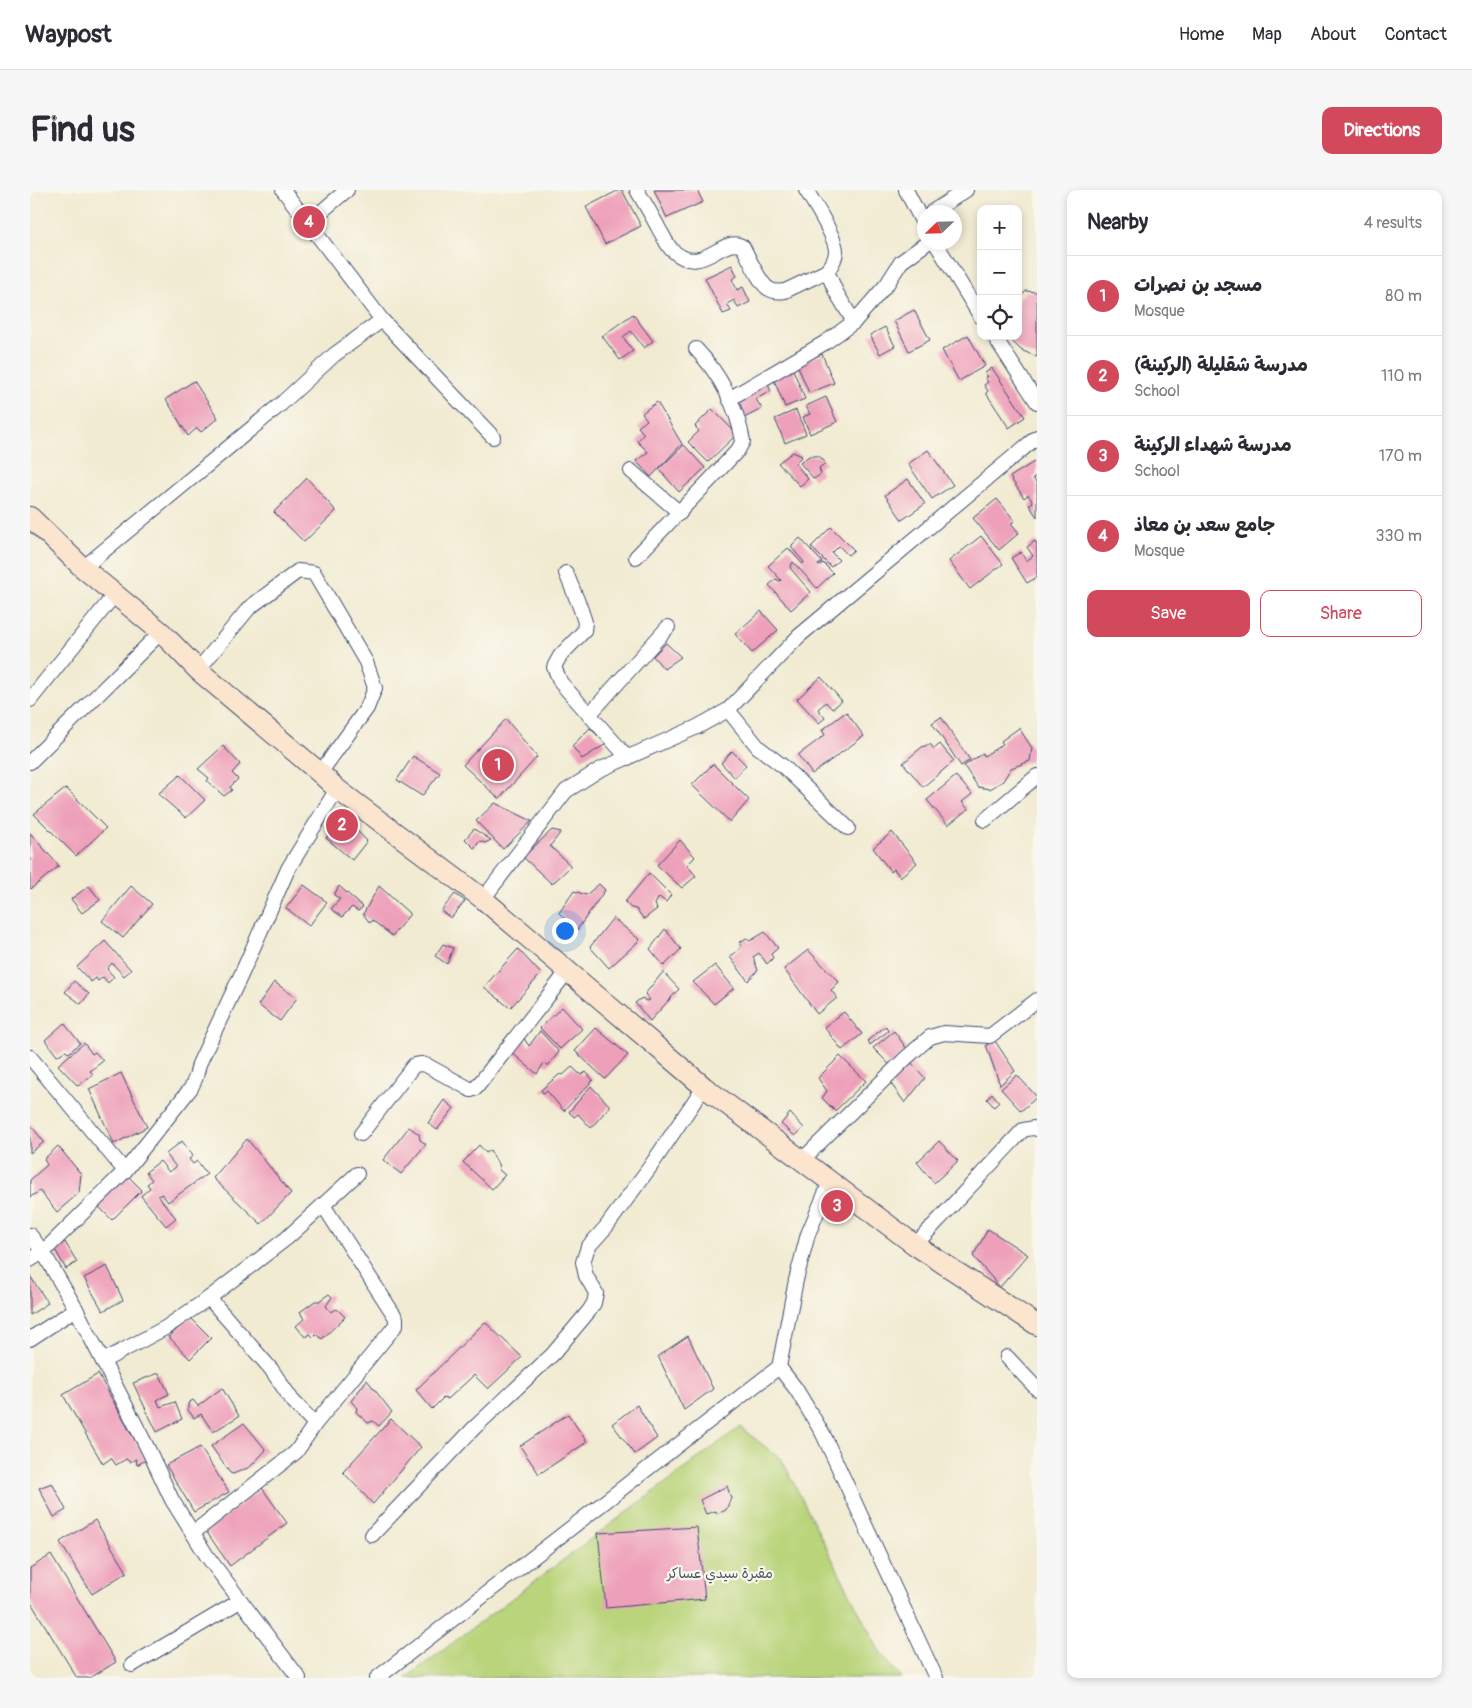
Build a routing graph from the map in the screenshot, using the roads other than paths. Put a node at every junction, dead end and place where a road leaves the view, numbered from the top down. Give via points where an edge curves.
1 (283, 190) edge
2 (347, 190) edge
3 (638, 190) edge
4 (806, 190) edge
5 (906, 190) edge
6 (966, 190) edge
7 (945, 205) edge
8 (917, 206) edge
9 (309, 222) junction
10 (917, 250) edge
11 (940, 250) edge
12 (827, 271) junction
13 (977, 310) edge
14 (382, 320) junction
15 (854, 322) junction
16 (997, 340) edge
17 (696, 349) dead end
18 (729, 399) junction
19 (1037, 402) edge
20 (492, 437) dead end
21 (1037, 437) edge
22 (631, 472) dead end
23 (680, 513) junction
24 (30, 517) edge
25 (636, 557) dead end
26 (83, 568) junction
27 (566, 573) dead end
28 (115, 594) junction
29 (668, 627) dead end
30 (161, 632) junction
31 (198, 670) junction
32 (30, 700) edge
33 (728, 710) junction
34 (589, 715) junction
35 (628, 758) junction
36 (30, 762) edge
37 (320, 773) junction
38 (1037, 776) edge
39 (336, 789) junction
40 (985, 820) dead end
41 (848, 828) dead end
42 (483, 899) junction
43 (567, 972) junction
44 (1037, 1000) edge
45 (30, 1057) edge
46 (704, 1086) junction
47 (1037, 1129) edge
48 (361, 1134) dead end
49 (801, 1161) junction
50 (125, 1171) junction
51 (357, 1174) dead end
52 (830, 1182) junction
53 (323, 1205) junction
54 (30, 1234) edge
55 (915, 1245) junction
56 (43, 1252) junction
57 (30, 1260) edge
58 (209, 1298) junction
59 (76, 1309) junction
60 (1037, 1325) edge
61 (30, 1338) edge
62 (1007, 1357) dead end
63 (103, 1361) junction
64 (779, 1367) junction
65 (1037, 1389) edge
66 (315, 1424) junction
67 (192, 1533) junction
68 (372, 1535) dead end
69 (240, 1601) junction
70 (132, 1666) dead end
71 (300, 1678) edge
72 (377, 1678) edge
73 (936, 1678) edge

1 - 9 street
2 - 9 street
3 - 12 street via 670,248 686,259 701,259 728,246 740,245 764,286 778,292
4 - 12 street via 836,248
5 - 8 street
6 - 7 street
9 - 14 street
10 - 15 street via 901,262
11 - 13 street
12 - 15 street
14 - 20 street
14 - 26 street via 334,355
15 - 18 street
16 - 19 street
17 - 18 street via 708,361
18 - 23 street via 742,434 741,446
21 - 33 street via 799,636
22 - 23 street
23 - 25 street
24 - 26 street
26 - 28 street
27 - 34 street via 585,622 584,631 554,667 561,683
28 - 30 street
28 - 32 street
29 - 34 street
30 - 31 street
30 - 36 street
31 - 37 street
31 - 37 street via 249,608 298,571 314,573 366,662 375,688 366,708
33 - 35 street
33 - 41 street via 758,747 784,767
34 - 35 street
35 - 42 street via 599,770 566,791
37 - 39 street
38 - 40 street
39 - 42 street
39 - 50 street via 288,869 191,1088
42 - 43 street
43 - 46 street
43 - 48 street via 476,1088 471,1090 428,1066 414,1065
44 - 49 street via 990,1036 944,1033 930,1037
45 - 50 street
46 - 49 street
46 - 68 street via 650,1167 606,1228 588,1247 583,1262 596,1294 589,1311 553,1354 474,1428
47 - 55 street via 1023,1130
49 - 52 street
50 - 56 street
51 - 53 street
52 - 55 street
52 - 64 street via 803,1252
53 - 58 street via 287,1238
53 - 66 street via 397,1320
54 - 56 street
55 - 60 street
56 - 57 street
56 - 59 street
58 - 63 street via 165,1328
58 - 66 street
59 - 61 street
59 - 63 street
62 - 65 street
63 - 67 street via 172,1500
64 - 72 street
64 - 73 street via 823,1434
66 - 67 street via 296,1452
67 - 69 street
69 - 70 street
69 - 71 street

